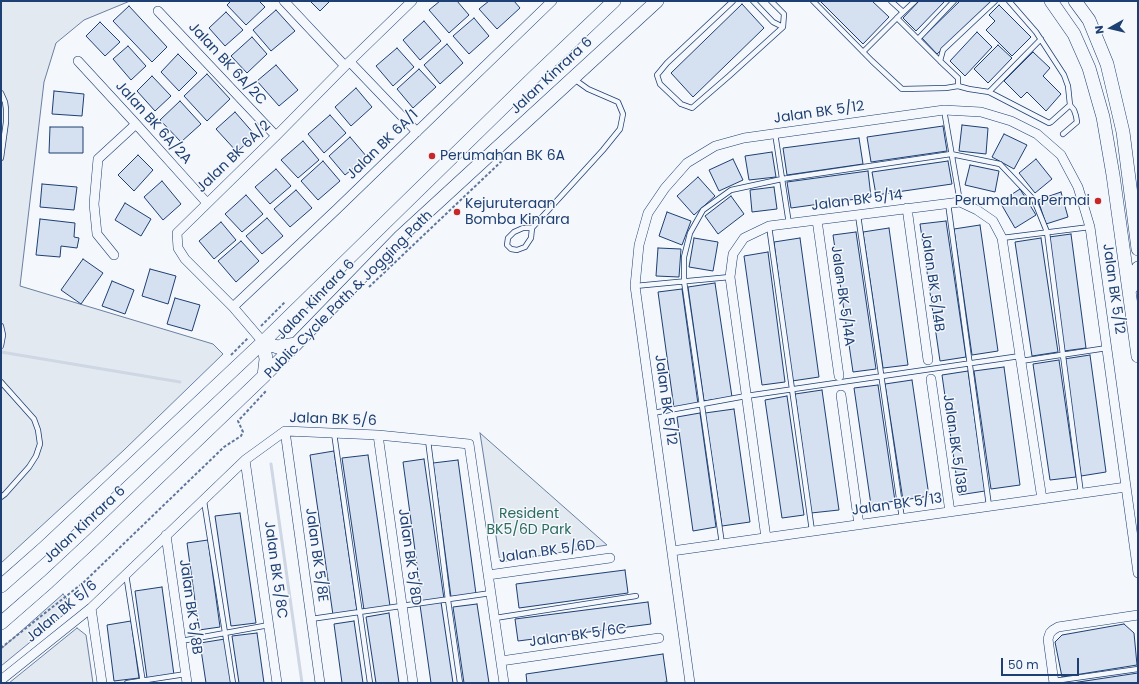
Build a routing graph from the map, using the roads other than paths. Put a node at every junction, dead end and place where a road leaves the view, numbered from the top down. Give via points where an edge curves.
1 (284, 1) edge
2 (412, 1) edge
3 (552, 1) edge
4 (614, 1) edge
5 (657, 1) edge
6 (733, 1) edge
7 (753, 1) edge
8 (771, 1) edge
9 (813, 1) edge
10 (891, 1) edge
11 (915, 1) edge
12 (954, 1) edge
13 (995, 1) edge
14 (1008, 1) edge
15 (1051, 1) edge
16 (1075, 1) edge
17 (158, 10) dead end
18 (903, 12) junction
19 (897, 18) junction
20 (783, 27) junction
21 (918, 39) junction
22 (1040, 39) junction
23 (863, 52) junction
24 (940, 61) junction
25 (78, 62) dead end
26 (348, 64) junction
27 (574, 79) junction
28 (958, 86) junction
29 (989, 92) junction
30 (1, 93) edge
31 (1070, 105) junction
32 (944, 110) junction
33 (136, 124) junction
34 (417, 132) junction
35 (775, 133) junction
36 (1063, 134) dead end
37 (276, 136) junction
38 (951, 154) junction
39 (1, 158) edge
40 (782, 179) junction
41 (960, 202) junction
42 (207, 203) junction
43 (948, 203) junction
44 (907, 208) junction
45 (858, 215) junction
46 (817, 220) junction
47 (790, 224) junction
48 (769, 226) junction
49 (1090, 227) junction
50 (532, 228) junction
51 (1047, 232) junction
52 (1002, 238) junction
53 (1123, 245) junction
54 (1138, 249) edge
55 (114, 255) dead end
56 (1138, 264) edge
57 (1138, 268) edge
58 (730, 277) junction
59 (684, 281) junction
60 (635, 286) junction
61 (1130, 296) junction
62 (232, 307) junction
63 (1, 326) edge
64 (263, 342) junction
65 (296, 344) junction
66 (1, 346) edge
67 (1107, 348) junction
68 (1063, 355) junction
69 (1138, 356) edge
70 (1021, 359) junction
71 (928, 360) dead end
72 (970, 363) junction
73 (839, 376) dead end
74 (881, 376) junction
75 (931, 379) dead end
76 (1, 382) edge
77 (267, 382) junction
78 (791, 389) junction
79 (841, 395) dead end
80 (746, 396) junction
81 (701, 404) junction
82 (653, 413) junction
83 (285, 431) junction
84 (334, 433) junction
85 (378, 435) junction
86 (428, 440) junction
87 (246, 460) junction
88 (1126, 487) junction
89 (1081, 494) junction
90 (1, 497) edge
91 (1042, 499) junction
92 (203, 500) junction
93 (989, 506) junction
94 (950, 512) junction
95 (902, 519) junction
96 (859, 525) junction
97 (812, 531) junction
98 (166, 535) junction
99 (766, 538) junction
100 (722, 544) junction
101 (672, 551) junction
102 (610, 558) dead end
103 (1138, 573) edge
104 (126, 574) junction
105 (488, 575) junction
106 (1, 586) edge
107 (491, 593) junction
108 (636, 596) dead end
109 (448, 600) junction
110 (402, 606) junction
111 (91, 608) junction
112 (360, 612) junction
113 (1138, 615) edge
114 (494, 618) junction
115 (311, 620) junction
116 (1, 623) edge
117 (269, 625) junction
118 (225, 633) junction
119 (659, 638) dead end
120 (181, 641) junction
121 (501, 662) junction
122 (1138, 669) edge
123 (186, 679) edge
124 (1, 680) edge
125 (143, 682) edge
126 (1054, 682) edge
127 (102, 683) edge
128 (127, 683) edge
129 (233, 683) edge
130 (277, 683) edge
131 (320, 683) edge
132 (370, 683) edge
133 (413, 683) edge
134 (460, 683) edge
135 (504, 683) edge
136 (690, 683) edge

1 - 26 street
2 - 26 street, Jalan BK 6A/2
3 - 34 street, Jalan BK 6A/1
4 - 64 main road, Jalan Kinrara 6
5 - 27 main road, Jalan Kinrara 6
6 - 20 lane via 657,75 660,84 681,104 692,108
7 - 20 lane via 773,22
8 - 20 lane via 784,14
9 - 23 lane
10 - 18 lane
11 - 18 lane
12 - 21 lane
13 - 24 lane via 943,50
14 - 22 lane
15 - 53 main road via 1074,34 1089,68 1103,118
16 - 54 main road via 1089,20 1107,64 1123,132
17 - 37 street, Jalan BK 6A/2C
18 - 19 lane
19 - 21 lane
19 - 23 lane
21 - 24 lane
22 - 29 lane
22 - 31 lane via 1064,75
23 - 28 lane via 902,88
24 - 28 lane via 958,78
25 - 33 street, Jalan BK 6A/2A
26 - 34 street
26 - 37 street, Jalan BK 6A/2
27 - 50 lane via 588,89 618,102 623,114 620,129
27 - 65 main road, Jalan Kinrara 6 via 400,237
28 - 29 lane
29 - 31 lane via 1048,123
30 - 39 lane via 6,109
31 - 36 lane via 1077,122
32 - 35 street, Jalan BK 5/12
32 - 38 lane
32 - 49 street, Jalan BK 5/12 via 982,112 1011,121 1037,134 1061,155 1078,187
33 - 42 street, Jalan BK 6A/2A
33 - 55 street via 98,159 94,204 97,234
34 - 62 street, Jalan BK 6A/1
35 - 40 lane
35 - 60 street, Jalan BK 5/12 via 715,146 687,163 648,213 639,245
37 - 42 street, Jalan BK 6A/2
38 - 40 lane
38 - 41 lane
38 - 51 lane via 1000,164 1034,200
40 - 47 lane
40 - 59 lane via 731,190 703,210 690,234 684,257
41 - 43 street, Jalan BK 5/14
41 - 52 street via 993,221
42 - 62 street, Jalan BK 6A/2 via 177,233 178,248 185,259
43 - 44 street, Jalan BK 5/14
43 - 72 lane
44 - 45 street, Jalan BK 5/14
44 - 71 street, Jalan BK 5/14B
45 - 46 street, Jalan BK 5/14
45 - 74 lane
46 - 47 street, Jalan BK 5/14
46 - 73 street, Jalan BK 5/14A
47 - 48 street, Jalan BK 5/14
48 - 58 street, Jalan BK 5/14 via 744,238 733,254
48 - 78 lane
49 - 51 lane
49 - 67 street, Jalan BK 5/12
50 - 50 lane via 531,238 525,247 510,249 507,245 508,238 514,232
51 - 52 lane
51 - 68 lane
52 - 70 street
53 - 56 main road via 1133,261
53 - 61 main road
57 - 61 main road
58 - 59 lane
58 - 80 street, Jalan BK 5/14
59 - 60 lane
59 - 81 lane
60 - 82 street, Jalan BK 5/12
61 - 69 main road
62 - 64 street, Jalan BK 6A/2
63 - 66 lane
64 - 65 main road via 277,347
64 - 77 main road
64 - 106 main road, Jalan Kinrara 6
65 - 77 main road, Jalan Kinrara 6
67 - 68 lane
67 - 88 street, Jalan BK 5/12
68 - 70 lane
68 - 89 lane
70 - 72 lane
70 - 91 street
72 - 74 lane
72 - 93 lane
74 - 78 lane
74 - 95 lane
75 - 94 street, Jalan BK 5/13B
76 - 90 lane via 34,420 40,444 36,456 28,467
77 - 116 main road, Jalan Kinrara 6
78 - 80 lane
78 - 97 lane
79 - 96 street
80 - 81 lane
80 - 99 street, Jalan BK 5/14
81 - 82 lane
81 - 100 lane
82 - 101 street, Jalan BK 5/12
83 - 84 street, Jalan BK 5/6
83 - 87 street, Jalan BK 5/6
83 - 115 street, Jalan BK 5/8E
84 - 85 street, Jalan BK 5/6
84 - 112 lane
85 - 86 street, Jalan BK 5/6
85 - 110 street, Jalan BK 5/8D
86 - 105 street, Jalan BK 5/6 via 469,444
86 - 109 lane
87 - 92 street, Jalan BK 5/6
87 - 117 street, Jalan BK 5/8C
88 - 89 street, Jalan BK 5/13
88 - 103 street, Jalan BK 5/12
89 - 91 street, Jalan BK 5/13
91 - 93 street, Jalan BK 5/13
92 - 98 street, Jalan BK 5/6
92 - 118 lane
93 - 94 street, Jalan BK 5/13
94 - 95 street, Jalan BK 5/13
95 - 96 street, Jalan BK 5/13
96 - 97 street, Jalan BK 5/13
97 - 99 street, Jalan BK 5/13
98 - 104 street, Jalan BK 5/6
98 - 120 street, Jalan BK 5/8B
99 - 100 street, Jalan BK 5/13
100 - 101 street, Jalan BK 5/13
101 - 136 street, Jalan BK 5/12
102 - 105 street, Jalan BK 5/6D
104 - 111 street, Jalan BK 5/6
104 - 125 lane
105 - 107 street, Jalan BK 5/6
107 - 109 lane
107 - 114 street, Jalan BK 5/6
108 - 114 lane
109 - 110 lane
109 - 134 lane
110 - 112 lane
110 - 133 street, Jalan BK 5/8D
111 - 124 street, Jalan BK 5/6
111 - 127 street
112 - 115 lane
112 - 132 lane
113 - 126 street via 1058,627 1053,630 1048,639
114 - 121 street, Jalan BK 5/6
115 - 131 street, Jalan BK 5/8E
117 - 118 lane
117 - 130 street, Jalan BK 5/8C
118 - 120 lane
118 - 129 lane
119 - 121 street, Jalan BK 5/6C
120 - 123 street, Jalan BK 5/8B
121 - 135 street, Jalan BK 5/6
122 - 126 lane
123 - 125 lane
125 - 128 lane

